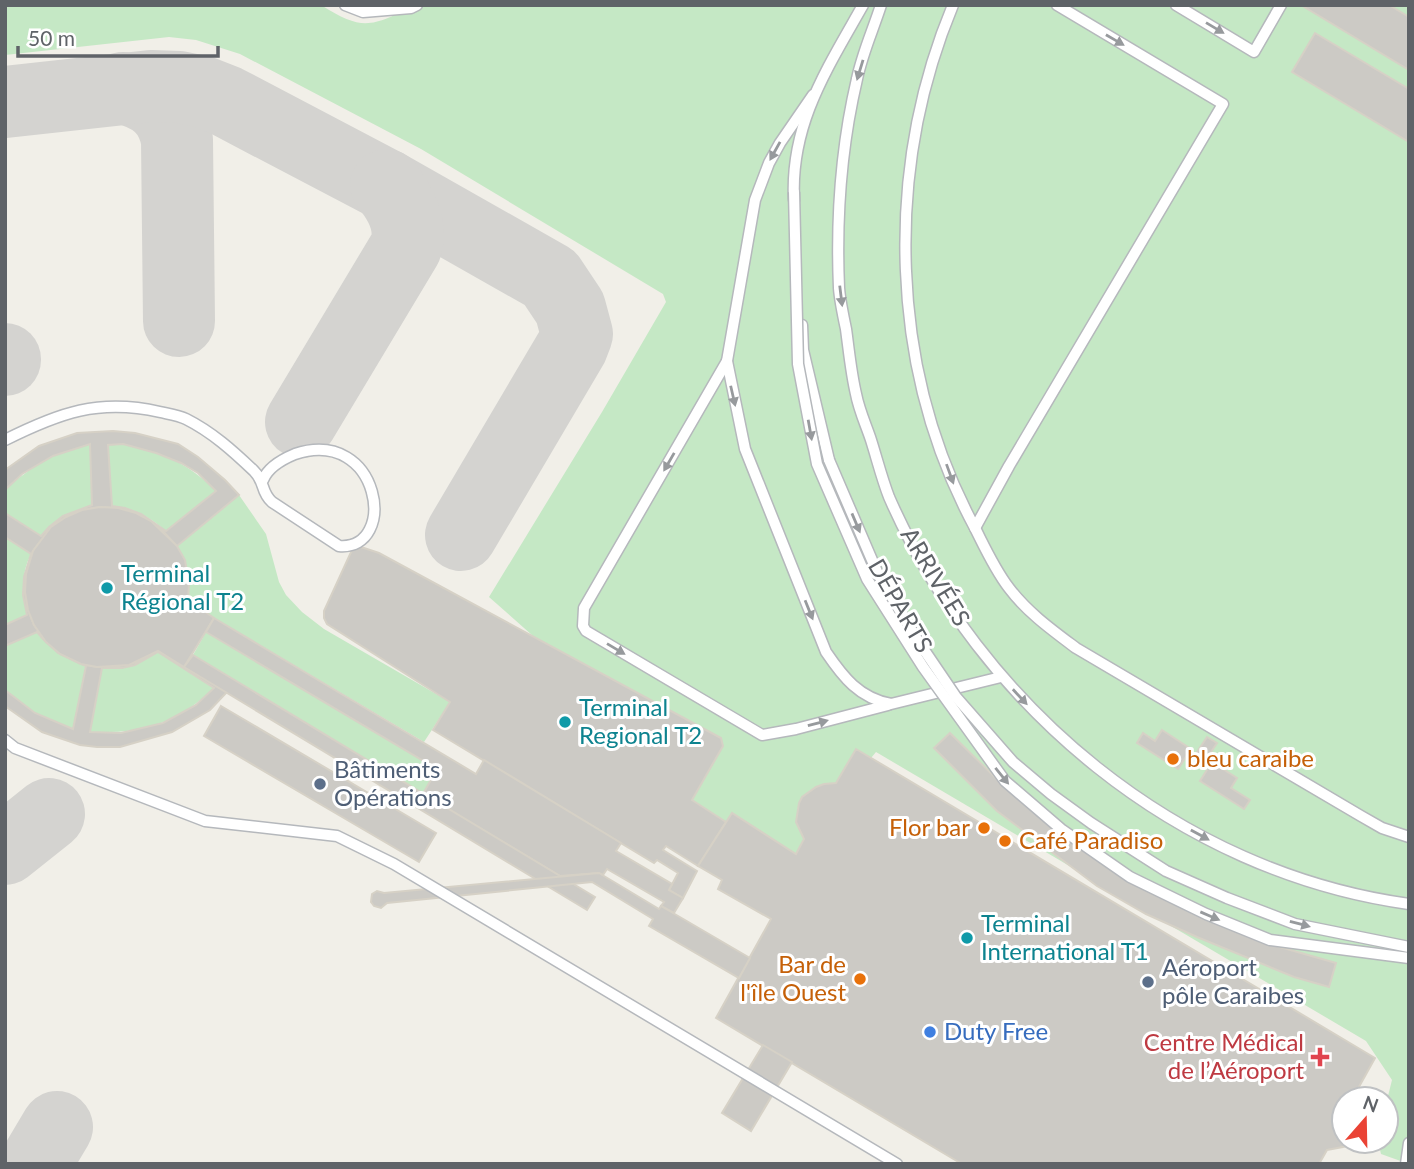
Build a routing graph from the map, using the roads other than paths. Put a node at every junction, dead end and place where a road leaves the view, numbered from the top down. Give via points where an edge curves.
1 (345, 5) edge
2 (417, 5) edge
3 (863, 5) edge
4 (881, 5) edge
5 (1057, 5) edge
6 (1176, 5) edge
7 (1281, 5) edge
8 (951, 8) edge
9 (813, 95) junction
10 (794, 192) junction
11 (727, 361) junction
12 (5, 440) edge
13 (263, 480) junction
14 (975, 528) junction
15 (1001, 677) junction
16 (891, 704) junction
17 (5, 740) edge
18 (1409, 837) edge
19 (1409, 904) edge
20 (1409, 947) edge
21 (1409, 958) edge
22 (1409, 1143) edge
23 (897, 1164) edge
24 (1406, 1164) edge

1 - 2 lane via 363,12
3 - 9 lane, DÉPARTS
4 -> 15 lane, ARRIVÉES via 857,78 839,183 839,289 856,394 889,496 913,543 938,591
5 -> 14 lane via 1223,104
6 -> 7 lane via 1254,51
8 -> 14 lane via 929,70 914,134 906,196 906,279 918,376 951,479
9 - 10 lane, DÉPARTS via 801,129
9 -> 11 lane via 780,143 755,200
10 -> 20 lane, DÉPARTS, bridge via 803,349 829,460 878,574 956,697 1013,762 1051,794 1167,871 1295,923
10 -> 21 lane, bridge via 798,364 817,464 867,579 1005,781 1061,829 1130,877 1206,914 1270,940
11 -> 16 lane via 745,449 826,652 860,693
11 -> 16 lane via 584,608 583,626 762,735
12 - 13 lane via 48,419 92,407 140,407 184,417 222,441
13 - 13 lane via 265,496 339,546 352,545 368,532 375,504 372,486 367,476 340,454 311,450 293,455 269,469
14 - 18 lane via 1009,589 1076,648 1382,828
15 - 16 lane
15 -> 19 lane, ARRIVÉES via 1076,752 1180,824 1217,844 1321,885
17 - 23 lane via 15,748 205,821 337,836 394,864
22 - 24 lane

